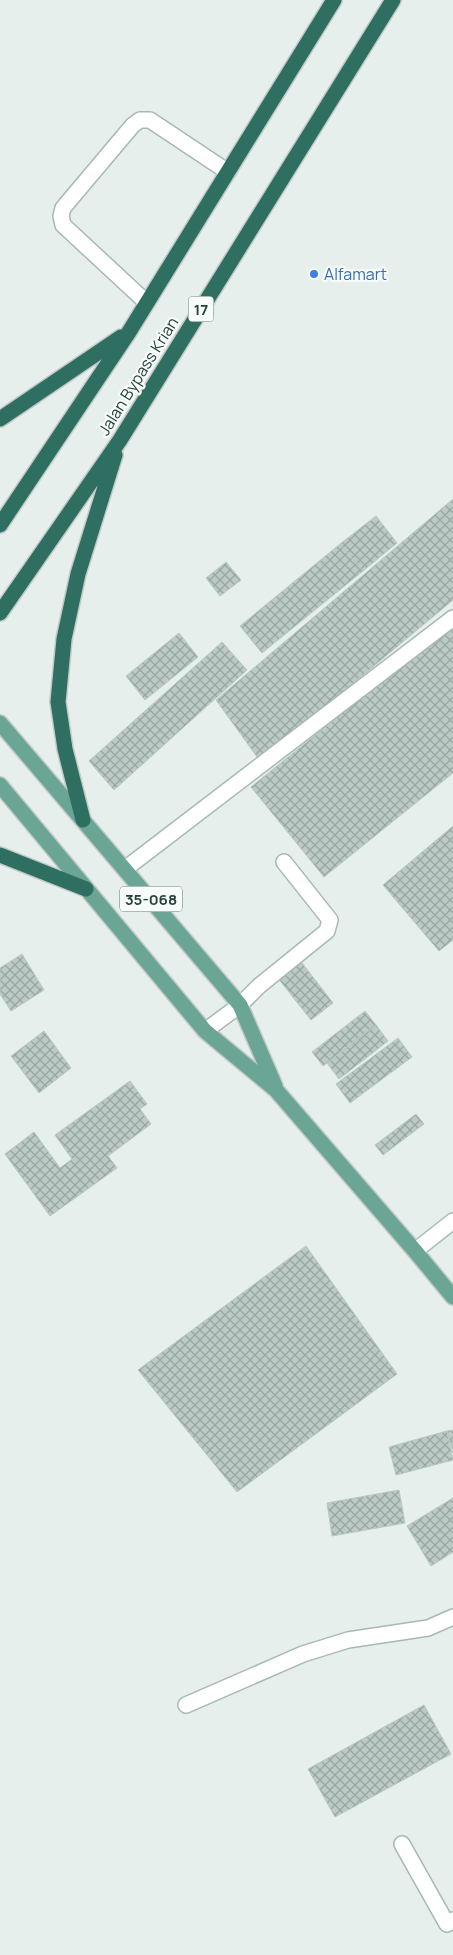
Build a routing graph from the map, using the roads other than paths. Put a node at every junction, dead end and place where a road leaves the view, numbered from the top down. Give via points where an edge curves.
1 (334, 0) edge
2 (393, 0) edge
3 (228, 172) junction
4 (146, 302) junction
5 (129, 332) junction
6 (0, 419) edge
7 (120, 440) junction
8 (0, 525) edge
9 (0, 613) edge
10 (453, 618) edge
11 (0, 723) edge
12 (0, 785) edge
13 (83, 820) junction
14 (0, 855) edge
15 (284, 862) dead end
16 (125, 868) junction
17 (86, 889) junction
18 (240, 1005) junction
19 (205, 1031) junction
20 (276, 1090) junction
21 (453, 1221) edge
22 (415, 1250) junction
23 (453, 1297) edge
24 (453, 1617) edge
25 (186, 1705) dead end
26 (402, 1844) dead end
27 (453, 1920) edge

1 - 3 highway, Jalan Bypass Krian
2 - 7 highway, Jalan Bypass Krian / 17
3 - 4 highway, Jalan Bypass Krian
3 - 4 street via 150,120 140,120 63,208 63,224
4 - 5 highway, Jalan Bypass Krian
5 - 6 highway
5 - 8 highway, Jalan Bypass Krian
7 - 9 highway, Jalan Bypass Krian / 17
7 - 13 highway via 78,574 64,639 58,702 65,749
10 - 16 street
11 - 13 main road, 35-068
12 - 17 main road, 35-068
13 - 16 main road, 35-068
14 - 17 highway
15 - 18 street via 330,920 327,931
16 - 18 main road, 35-068
17 - 19 main road, 35-068
18 - 19 street
18 - 20 main road, 35-068
19 - 20 main road, 35-068
20 - 22 main road, 35-068
21 - 22 street
22 - 23 main road, 35-068
24 - 25 street via 428,1628 348,1640 303,1654
26 - 27 street via 447,1924

